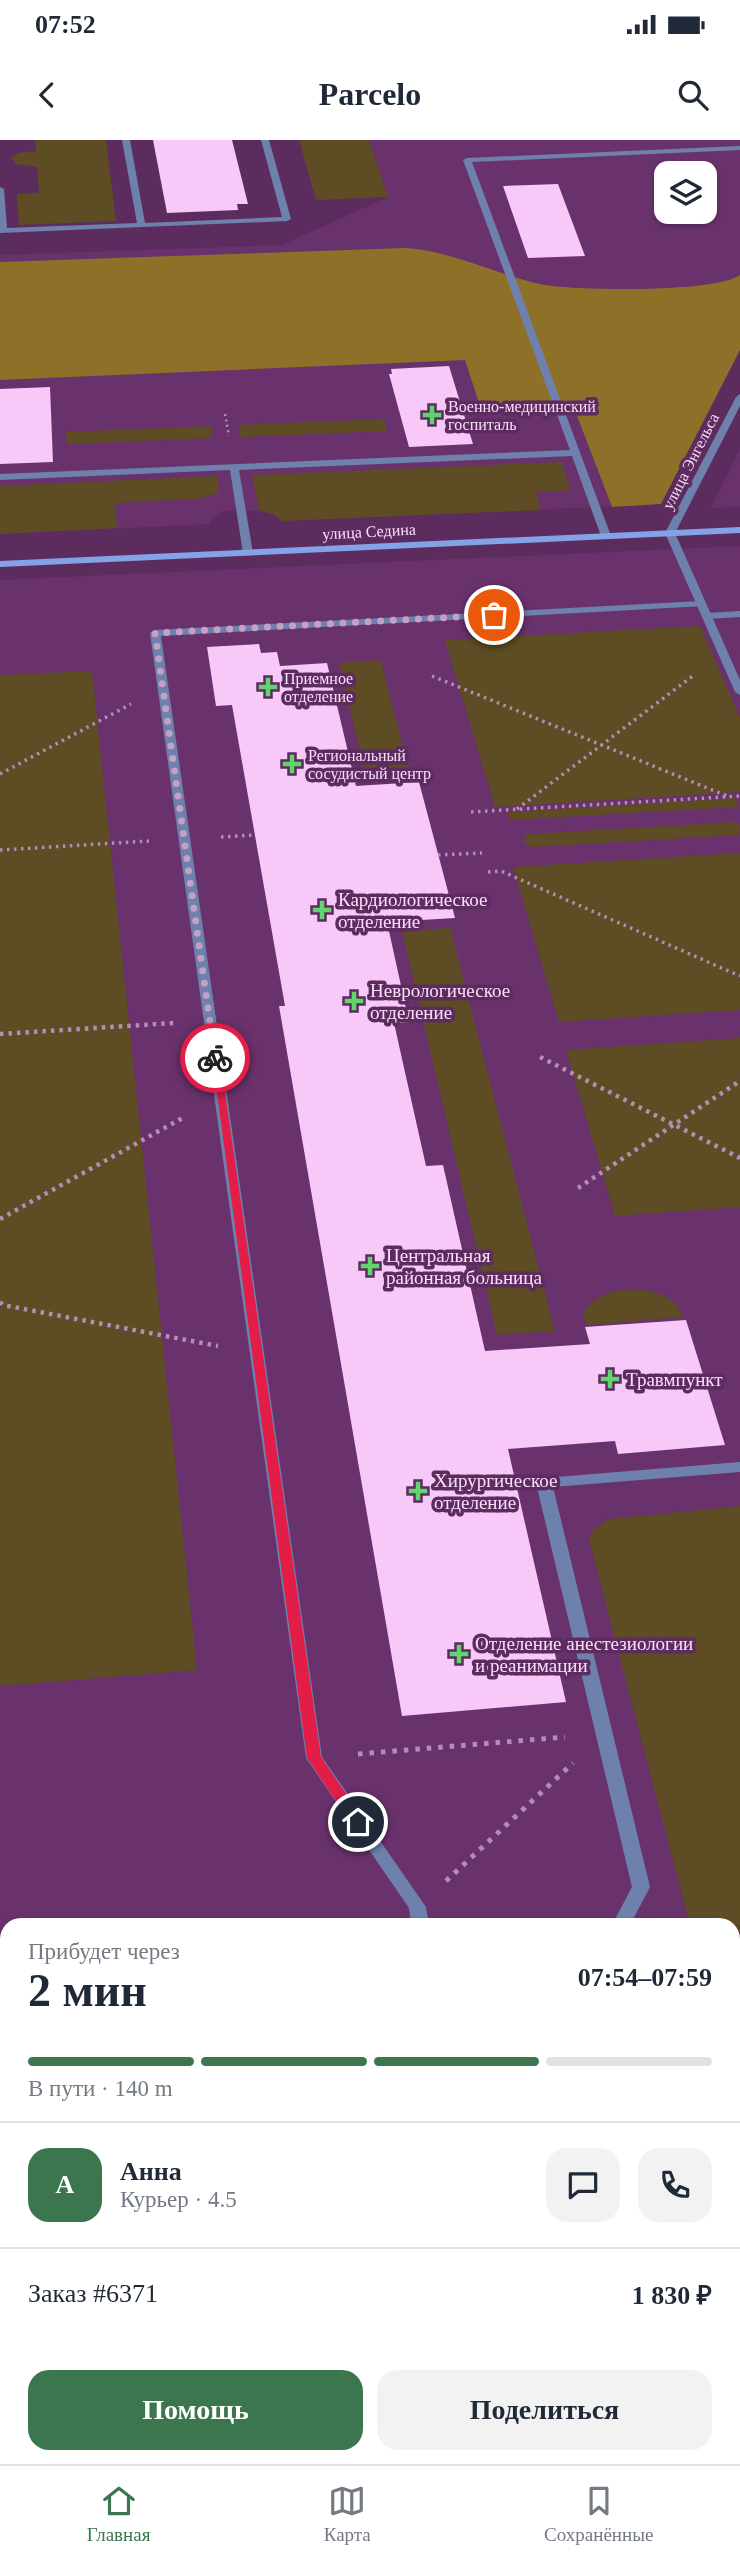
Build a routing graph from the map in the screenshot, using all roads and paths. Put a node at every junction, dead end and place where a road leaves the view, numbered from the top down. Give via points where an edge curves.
1 (126, 140) edge
2 (265, 140) edge
3 (740, 148) edge
4 (0, 189) edge
5 (141, 225) junction
6 (2, 231) edge
7 (740, 397) edge
8 (575, 453) junction
9 (234, 467) junction
10 (0, 477) edge
11 (740, 530) edge
12 (670, 533) junction
13 (606, 536) junction
14 (248, 553) junction
15 (0, 564) edge
16 (701, 604) junction
17 (740, 614) edge
18 (706, 616) junction
19 (723, 653) junction
20 (432, 676) dead end
21 (163, 687) junction
22 (740, 692) edge
23 (601, 745) junction
24 (0, 774) edge
25 (727, 796) junction
26 (740, 796) edge
27 (517, 809) junction
28 (471, 812) dead end
29 (255, 835) dead end
30 (184, 839) junction
31 (0, 850) edge
32 (482, 853) dead end
33 (438, 855) dead end
34 (488, 872) dead end
35 (740, 976) edge
36 (210, 1020) junction
37 (0, 1034) edge
38 (540, 1057) dead end
39 (740, 1081) edge
40 (221, 1097) junction
41 (674, 1124) junction
42 (740, 1157) edge
43 (578, 1188) dead end
44 (0, 1219) edge
45 (0, 1301) edge
46 (257, 1353) junction
47 (740, 1467) edge
48 (604, 1734) junction
49 (314, 1758) junction
50 (418, 1916) edge
51 (625, 1918) edge

1 - 5 street
2 - 5 street via 287,219
3 - 8 street via 467,160
4 - 6 street
5 - 6 street
7 - 12 street, улица Энгельса
8 - 9 street
8 - 13 street
9 - 10 street
9 - 14 street
11 - 12 street, улица Седина
12 - 13 street, улица Седина
12 - 16 street, улица Энгельса
13 - 14 street, улица Седина
14 - 15 street, улица Седина
16 - 18 street, улица Энгельса
16 - 21 street via 155,633
17 - 18 street
18 - 19 street, улица Энгельса
19 - 22 street, улица Энгельса
19 - 23 path
20 - 23 path
21 - 24 path
21 - 30 street
23 - 25 path
23 - 27 path
25 - 26 path
25 - 27 path
27 - 28 path
29 - 30 path
30 - 31 path
30 - 36 street
32 - 33 path
34 - 35 path via 501,871
36 - 37 path
36 - 40 street
38 - 41 path
39 - 41 path
40 - 44 path
40 - 46 street
41 - 42 path
41 - 43 path
45 - 46 path
46 - 49 street
47 - 48 street via 544,1483
48 - 49 path
48 - 50 path
48 - 51 street via 641,1887
49 - 50 street

